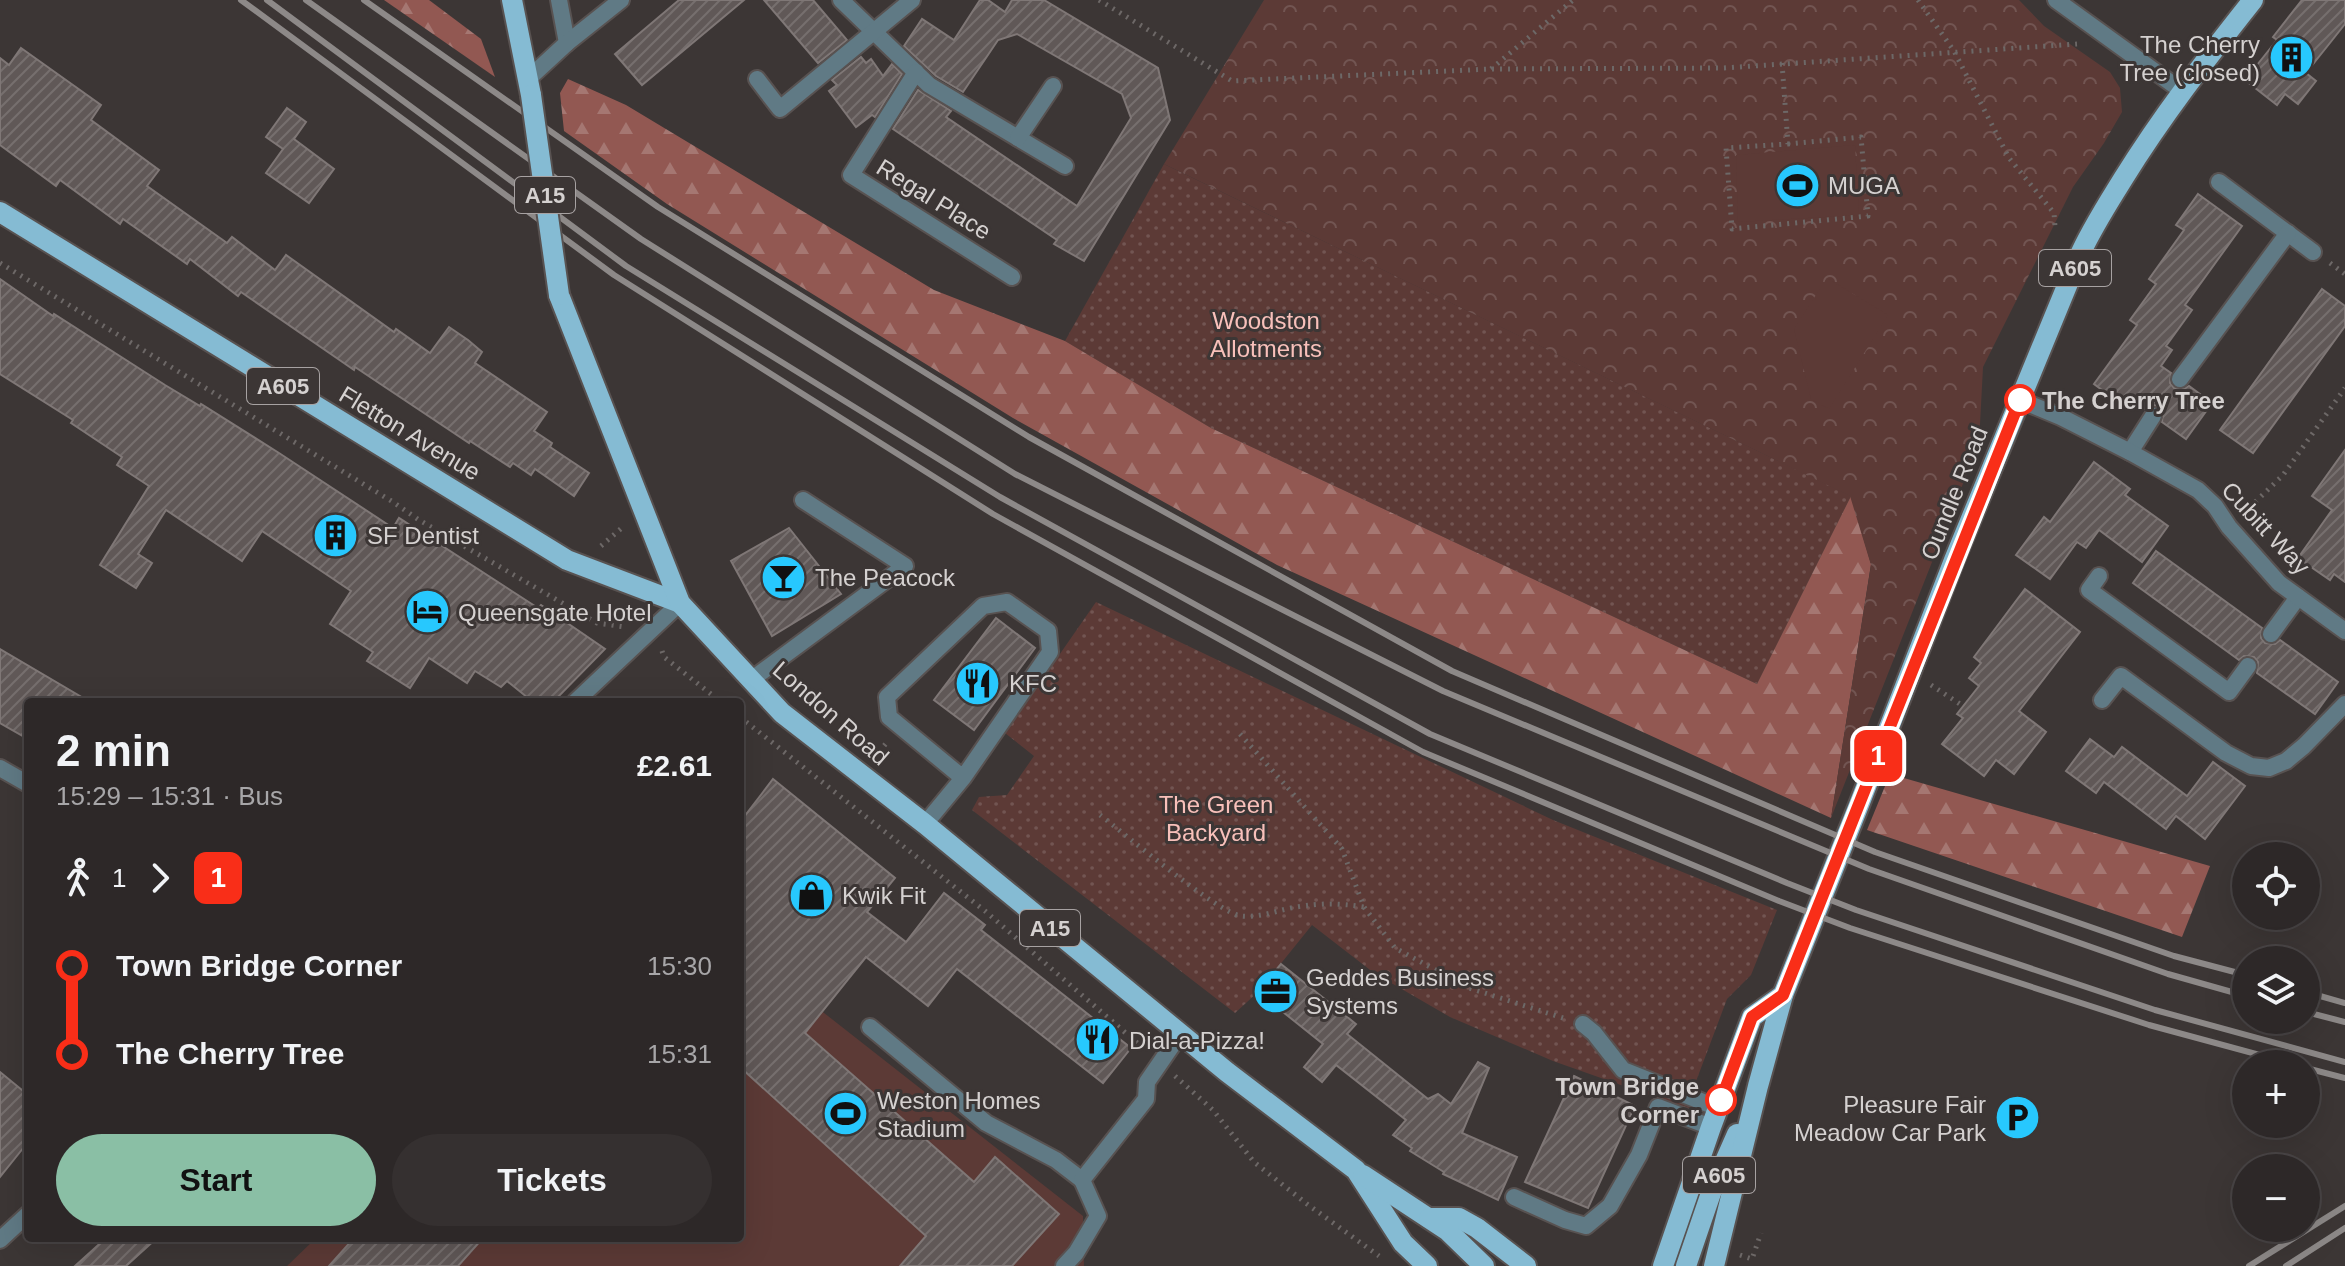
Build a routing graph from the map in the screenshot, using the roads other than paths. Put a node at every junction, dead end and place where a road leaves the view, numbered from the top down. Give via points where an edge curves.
1 (512, 0) edge
2 (559, 0) edge
3 (621, 0) edge
4 (841, 0) edge
5 (912, 0) edge
6 (2056, 0) edge
7 (2253, 0) edge
8 (873, 32) junction
9 (567, 43) junction
10 (916, 72) junction
11 (757, 79) dead end
12 (1053, 86) dead end
13 (530, 87) junction
14 (2182, 91) junction
15 (1018, 138) junction
16 (1065, 166) dead end
17 (2219, 182) dead end
18 (0, 212) edge
19 (2288, 233) junction
20 (2313, 252) dead end
21 (1012, 277) dead end
22 (2180, 379) dead end
23 (2020, 400) junction
24 (2153, 416) dead end
25 (2130, 452) junction
26 (803, 500) dead end
27 (2099, 576) dead end
28 (2298, 597) junction
29 (680, 603) junction
30 (2345, 631) edge
31 (2271, 634) dead end
32 (2248, 666) dead end
33 (751, 680) junction
34 (579, 698) edge
35 (2102, 700) dead end
36 (2345, 704) edge
37 (0, 768) edge
38 (963, 778) junction
39 (24, 782) edge
40 (925, 824) junction
41 (1783, 995) junction
42 (1583, 1024) road end
43 (870, 1027) dead end
44 (1180, 1034) junction
45 (1758, 1086) junction
46 (1714, 1117) junction
47 (1356, 1170) junction
48 (1082, 1180) junction
49 (1514, 1197) dead end
50 (24, 1218) edge
51 (1429, 1218) junction
52 (0, 1240) edge
53 (1064, 1266) edge
54 (1427, 1266) edge
55 (1484, 1266) edge
56 (1526, 1266) edge
57 (1663, 1266) edge
58 (1686, 1266) edge
59 (1714, 1266) edge

1 - 13 main road, London Road / A15
2 - 9 street
3 - 9 street
4 - 8 street
5 - 8 street
6 - 14 street
7 - 14 main road, Oundle Road / A605
8 - 10 street
8 - 11 street via 780,109
9 - 13 street
10 - 15 street
10 - 21 street, Regal Place via 851,175
12 - 15 street
13 - 29 main road, London Road / A15, bridge via 559,295
14 - 23 main road, Oundle Road / A605 via 2090,233
15 - 16 street
17 - 19 street
18 - 29 main road, Fletton Avenue / A605 via 567,560
19 - 20 street
19 - 22 street
23 - 25 street, Cubitt Way
23 - 41 main road, Oundle Road / A605
24 - 25 street
25 - 28 street, Cubitt Way via 2198,490 2279,583
26 - 33 street via 905,566
27 - 32 street via 2089,590 2229,692
28 - 30 street, Cubitt Way
28 - 31 street
29 - 33 main road, London Road / A15
29 - 34 street
33 - 40 main road, London Road / A15 via 782,713
35 - 36 street via 2121,676 2226,753 2251,766 2269,768 2304,746
37 - 39 street
38 - 38 street via 889,717 887,697 983,606 1007,602 1048,631 1050,652
38 - 40 street
40 - 44 main road, London Road / A15
41 - 45 main road, Oundle Road / A605
41 - 46 main road, A605 via 1752,1017
42 - 46 street via 1623,1070
43 - 48 street via 986,1123
44 - 47 main road, London Road / A15
44 - 48 street via 1147,1082 1146,1099
45 - 58 main road, Oundle Road / A605
45 - 59 main road, Oundle Road / A605
46 - 49 street via 1658,1107 1610,1206 1586,1226
46 - 57 main road, A605
47 - 51 main road
47 - 54 main road, London Road / A15 via 1403,1243
48 - 53 street via 1098,1216
50 - 52 street
51 - 55 main road
51 - 56 main road via 1459,1218

